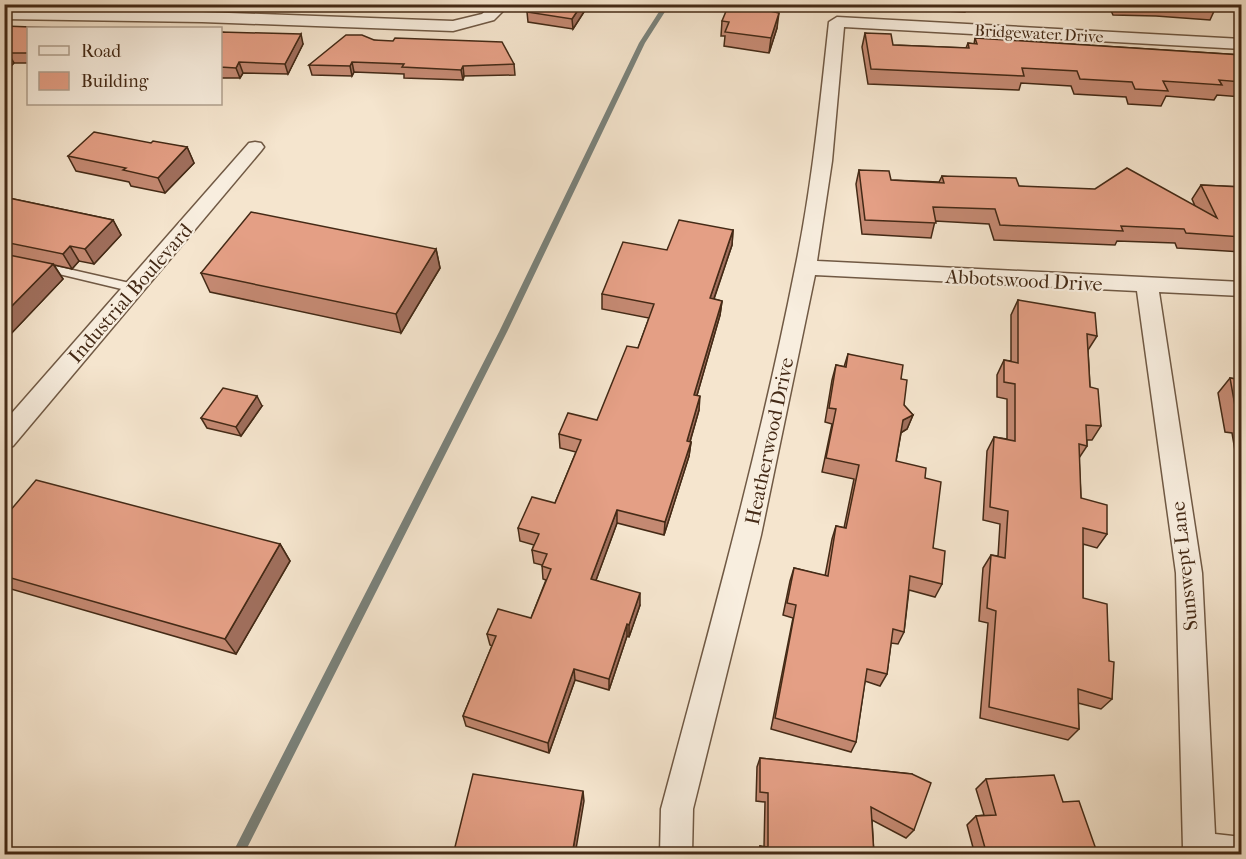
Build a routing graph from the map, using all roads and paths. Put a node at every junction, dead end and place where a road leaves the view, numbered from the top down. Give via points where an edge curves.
1 (216, 4) edge
2 (503, 4) edge
3 (4, 14) edge
4 (202, 17) junction
5 (837, 22) joint
6 (1242, 44) edge
7 (255, 147) dead end
8 (33, 265) edge
9 (806, 268) junction
10 (1147, 286) junction
11 (135, 288) junction
12 (1242, 289) edge
13 (4, 439) edge
14 (1242, 853) edge
15 (676, 855) edge

1 - 4 street
2 - 4 street via 479,21 453,26
3 - 4 street
5 - 6 street, Bridgewater Drive
5 - 9 street, Heatherwood Drive via 823,160
7 - 11 street, Industrial Boulevard
8 - 11 lane
9 - 10 street, Abbotswood Drive
9 - 15 street, Heatherwood Drive via 748,535 677,809
10 - 12 street, Abbotswood Drive
10 - 14 street, Sunswept Lane via 1189,573 1199,848
11 - 13 street, Industrial Boulevard

